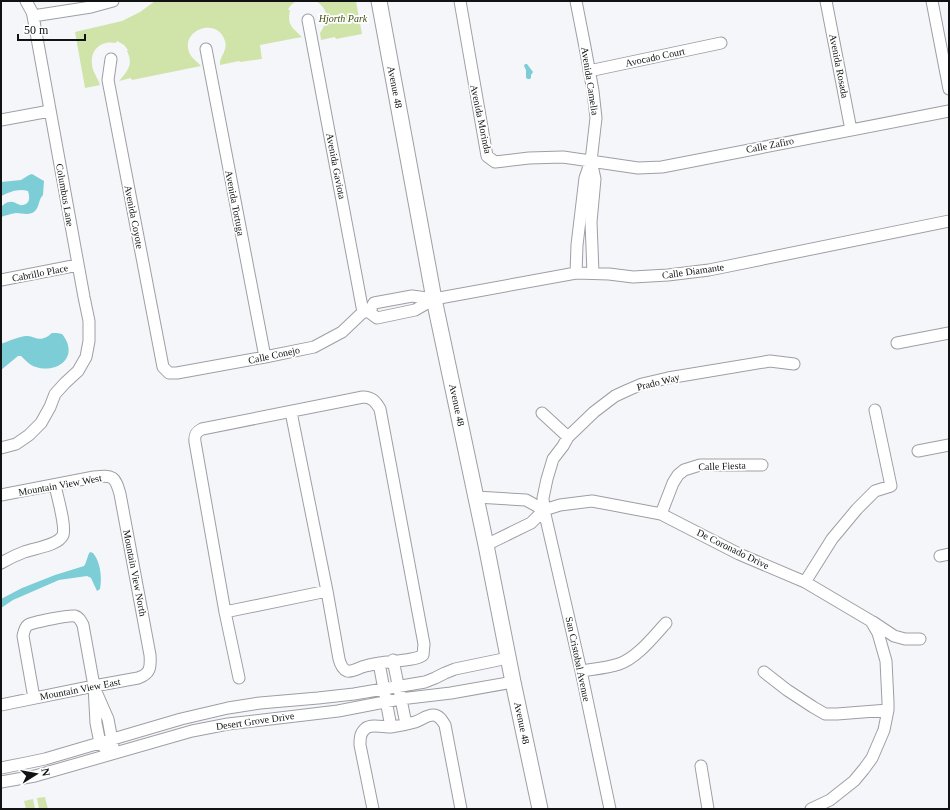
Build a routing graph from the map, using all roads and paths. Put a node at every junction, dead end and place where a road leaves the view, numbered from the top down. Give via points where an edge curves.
1 (26, 1) edge
2 (113, 1) edge
3 (379, 1) edge
4 (460, 1) edge
5 (576, 1) edge
6 (826, 1) edge
7 (932, 1) edge
8 (33, 16) junction
9 (308, 20) dead end
10 (721, 43) dead end
11 (206, 49) dead end
12 (111, 59) dead end
13 (589, 70) junction
14 (949, 89) edge
15 (50, 110) junction
16 (949, 111) edge
17 (1, 120) edge
18 (851, 130) junction
19 (591, 161) junction
20 (949, 221) edge
21 (579, 231) junction
22 (591, 232) junction
23 (78, 265) junction
24 (576, 273) junction
25 (593, 273) junction
26 (1, 280) edge
27 (434, 299) junction
28 (366, 312) junction
29 (949, 334) edge
30 (897, 344) dead end
31 (265, 357) junction
32 (794, 364) dead end
33 (169, 373) joint
34 (875, 410) dead end
35 (291, 412) junction
36 (542, 413) dead end
37 (568, 437) junction
38 (949, 445) edge
39 (1, 448) edge
40 (918, 451) dead end
41 (762, 465) dead end
42 (117, 482) joint
43 (55, 485) junction
44 (1, 495) edge
45 (476, 497) junction
46 (544, 510) junction
47 (661, 514) junction
48 (486, 546) junction
49 (1, 563) edge
50 (805, 582) junction
51 (327, 591) junction
52 (225, 612) junction
53 (871, 621) junction
54 (666, 623) dead end
55 (920, 639) dead end
56 (508, 658) junction
57 (393, 660) junction
58 (379, 663) junction
59 (151, 664) joint
60 (581, 671) junction
61 (764, 672) dead end
62 (239, 678) dead end
63 (425, 682) junction
64 (513, 682) junction
65 (94, 686) junction
66 (398, 686) junction
67 (384, 689) junction
68 (428, 695) junction
69 (34, 698) junction
70 (400, 699) junction
71 (386, 701) junction
72 (1, 705) edge
73 (888, 710) junction
74 (406, 724) junction
75 (391, 726) junction
76 (112, 739) junction
77 (100, 743) junction
78 (114, 754) junction
79 (701, 766) dead end
80 (1, 768) edge
81 (1, 782) edge
82 (373, 809) edge
83 (461, 809) edge
84 (540, 809) edge
85 (610, 809) edge
86 (708, 809) edge
87 (811, 809) edge

1 - 8 street, Columbus Lane
2 - 8 street
3 - 27 main road, Avenue 48
4 - 19 street, Avenida Morinda via 487,156 495,162 563,157
5 - 13 street, Avenida Camelia
6 - 18 street, Avenida Rosada
7 - 14 street
8 - 15 street, Columbus Lane
9 - 28 street, Avenida Gaviota
10 - 13 street, Avocado Court
11 - 31 street, Avenida Tortuga
12 - 33 street, Avenida Coyote via 108,80 162,367
13 - 19 street, Avenida Camelia via 596,118
15 - 17 street
15 - 23 street, Columbus Lane
16 - 18 street, Calle Zafiro
18 - 19 street, Calle Zafiro via 662,167 638,168
19 - 21 street, Avenida Camelia via 585,178
19 - 22 street, Avenida Camelia via 595,179
20 - 25 street, Calle Diamante via 709,270 633,277
21 - 22 street
21 - 24 street, Avenida Camelia
22 - 25 street, Avenida Camelia
23 - 26 street, Cabrillo Place
23 - 39 street, Columbus Lane via 89,320 86,357 78,372 55,394 41,423 16,444
24 - 25 street, Calle Diamante
24 - 27 street, Calle Diamante
27 - 28 street, Calle Conejo via 412,296 374,303
27 - 45 main road, Avenue 48
28 - 31 street, Calle Conejo via 342,332 314,346
29 - 30 street
31 - 33 street, Calle Conejo via 177,374
32 - 37 street, Prado Way via 770,361 642,384 606,402
34 - 50 street via 891,486 876,491 857,509 832,539
35 - 51 street
35 - 52 street via 202,429 194,438
35 - 57 street via 363,397 371,398 378,404 424,644 423,655 420,657
36 - 37 street
37 - 46 street, Prado Way via 553,459 543,498
38 - 40 street
41 - 47 street, Calle Fiesta via 700,465 684,470 673,483
42 - 43 street, Mountain View West via 114,478 102,476
42 - 59 street, Mountain View North
43 - 44 street, Mountain View West
43 - 49 street via 63,522 63,535 53,543
45 - 46 street via 526,500
45 - 48 main road, Avenue 48
46 - 47 street, De Coronado Drive via 592,501
46 - 48 street, De Coronado Drive via 531,523
46 - 60 street, San Cristobal Avenue
47 - 50 street, De Coronado Drive via 740,554
48 - 56 main road, Avenue 48
50 - 53 street, De Coronado Drive
51 - 52 street
51 - 58 street via 341,666 349,671
52 - 62 street
53 - 55 street, De Coronado Drive via 894,636
53 - 73 street via 886,661
54 - 60 street via 628,659 619,664
56 - 63 street, Desert Grove Drive via 455,669
56 - 64 main road, Avenue 48
57 - 58 street
57 - 66 street
58 - 67 street
59 - 65 street, Mountain View East via 144,676
60 - 85 street, San Cristobal Avenue
61 - 73 street via 825,714
63 - 66 street, Desert Grove Drive
63 - 68 street
64 - 68 street, Desert Grove Drive via 451,694
64 - 84 main road, Avenue 48
65 - 69 street, Mountain View East
65 - 69 street via 83,625 81,620 68,616 34,623 25,628 23,636
65 - 76 street via 108,719
65 - 77 street
66 - 67 street, Desert Grove Drive
66 - 70 street
67 - 71 street
67 - 76 street, Desert Grove Drive via 228,708
68 - 70 street, Desert Grove Drive
69 - 72 street, Mountain View East
70 - 71 street, Desert Grove Drive
70 - 74 street
71 - 75 street
71 - 78 street, Desert Grove Drive via 338,711 228,724 192,731
73 - 87 street via 879,744 864,769 841,792
74 - 75 street
74 - 83 street via 436,715 445,725
75 - 82 street via 370,726 361,733
76 - 77 street, Desert Grove Drive
76 - 78 street
77 - 78 street
77 - 80 street, Desert Grove Drive
78 - 81 street, Desert Grove Drive via 35,776
79 - 86 street

